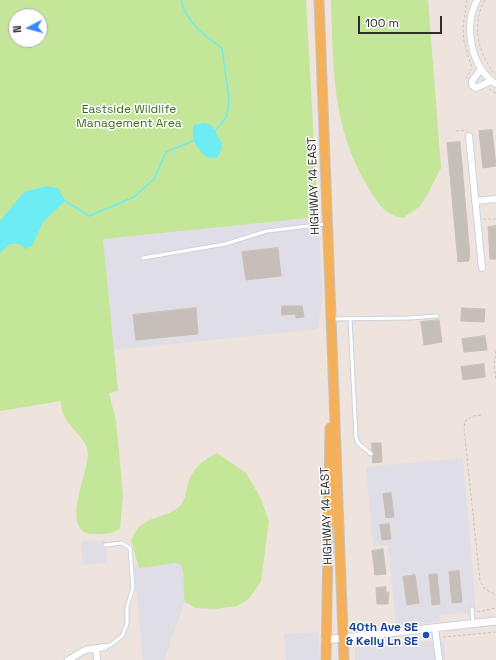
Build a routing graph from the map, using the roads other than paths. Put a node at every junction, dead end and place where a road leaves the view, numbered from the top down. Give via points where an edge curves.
1 (319, 0) edge
2 (476, 0) edge
3 (481, 69) junction
4 (494, 83) edge
5 (469, 136) road end
6 (496, 199) edge
7 (476, 201) junction
8 (327, 224) junction
9 (143, 258) dead end
10 (482, 268) dead end
11 (437, 316) dead end
12 (331, 319) junction
13 (350, 319) junction
14 (333, 371) junction
15 (371, 454) dead end
16 (106, 545) dead end
17 (472, 611) road end
18 (496, 621) edge
19 (473, 624) junction
20 (435, 628) junction
21 (343, 638) junction
22 (325, 640) junction
23 (105, 647) joint
24 (96, 648) junction
25 (68, 660) edge
26 (97, 660) edge
27 (326, 660) edge
28 (344, 660) edge
29 (439, 660) edge

1 - 8 main road, HIGHWAY 14 EAST
2 - 3 street via 470,30 476,59
3 - 4 street
3 - 4 street via 472,85 476,88
5 - 7 street
6 - 7 street
7 - 10 street
8 - 9 lane via 267,231 225,244
8 - 12 main road, HIGHWAY 14 EAST
11 - 13 lane
12 - 13 lane
12 - 14 main road, HIGHWAY 14 EAST
13 - 15 lane via 356,437 358,443
14 - 21 main road, HIGHWAY 14 EAST
14 - 22 main road, HIGHWAY 14 EAST
16 - 23 lane via 122,543 130,548 133,588 127,607 126,629 117,641
17 - 19 lane
18 - 19 street
19 - 20 street
20 - 21 street
20 - 29 street
21 - 22 street
21 - 28 main road, HIGHWAY 14 EAST
22 - 27 main road, HIGHWAY 14 EAST
23 - 24 street
24 - 25 street via 85,650
24 - 26 street

